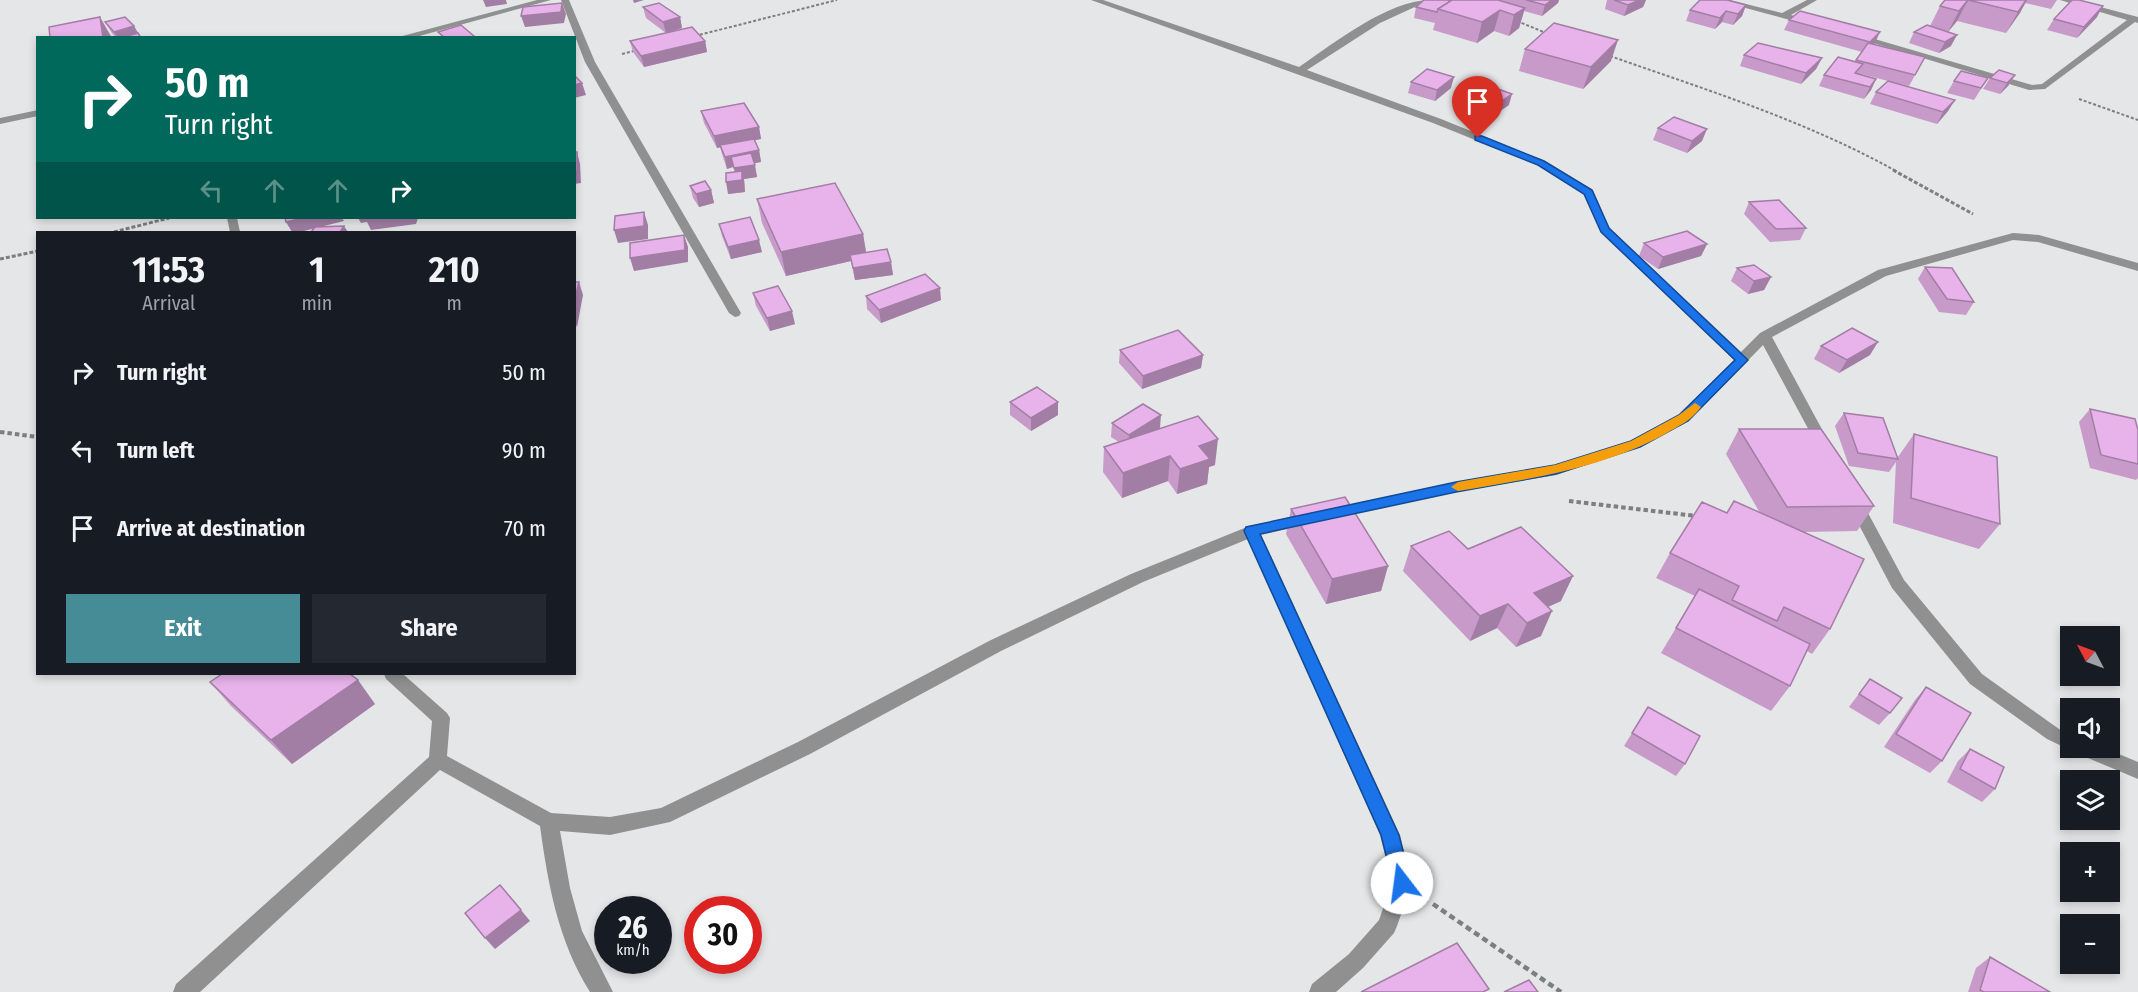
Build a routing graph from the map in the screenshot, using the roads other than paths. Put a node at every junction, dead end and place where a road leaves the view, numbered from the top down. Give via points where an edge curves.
1 (547, 0) edge
2 (565, 0) edge
3 (1095, 0) edge
4 (1426, 0) edge
5 (1720, 0) edge
6 (1813, 0) edge
7 (2064, 0) edge
8 (1785, 15) junction
9 (2136, 20) edge
10 (1819, 25) edge
11 (1852, 35) edge
12 (407, 36) edge
13 (1300, 71) junction
14 (36, 113) edge
15 (0, 120) edge
16 (2138, 267) edge
17 (735, 313) dead end
18 (1766, 336) junction
19 (1742, 360) junction
20 (1832, 460) edge
21 (1849, 491) edge
22 (1251, 531) junction
23 (393, 675) edge
24 (2060, 737) edge
25 (2108, 758) edge
26 (438, 760) junction
27 (2138, 771) edge
28 (549, 821) junction
29 (184, 992) edge
30 (602, 992) edge
31 (1320, 992) edge

1 - 12 street
2 - 17 street via 591,62
3 - 13 street
4 - 13 street via 1382,19
5 - 8 street
6 - 8 street
7 - 9 street
8 - 10 street
9 - 11 street via 2045,87 2019,86
13 - 19 street via 1541,163 1589,192 1605,230
14 - 15 street
16 - 18 street via 2039,239 2013,236 1882,273
18 - 19 street
18 - 20 street
19 - 22 street via 1684,418 1635,444 1556,470
21 - 24 street via 1898,584 1976,679
22 - 28 street via 1137,578 995,646 804,748 663,816 610,826
22 - 31 street via 1390,835 1402,883 1388,926 1356,962
23 - 26 street via 441,718
25 - 27 street
26 - 28 street
26 - 29 street
28 - 30 street via 562,904 590,975

